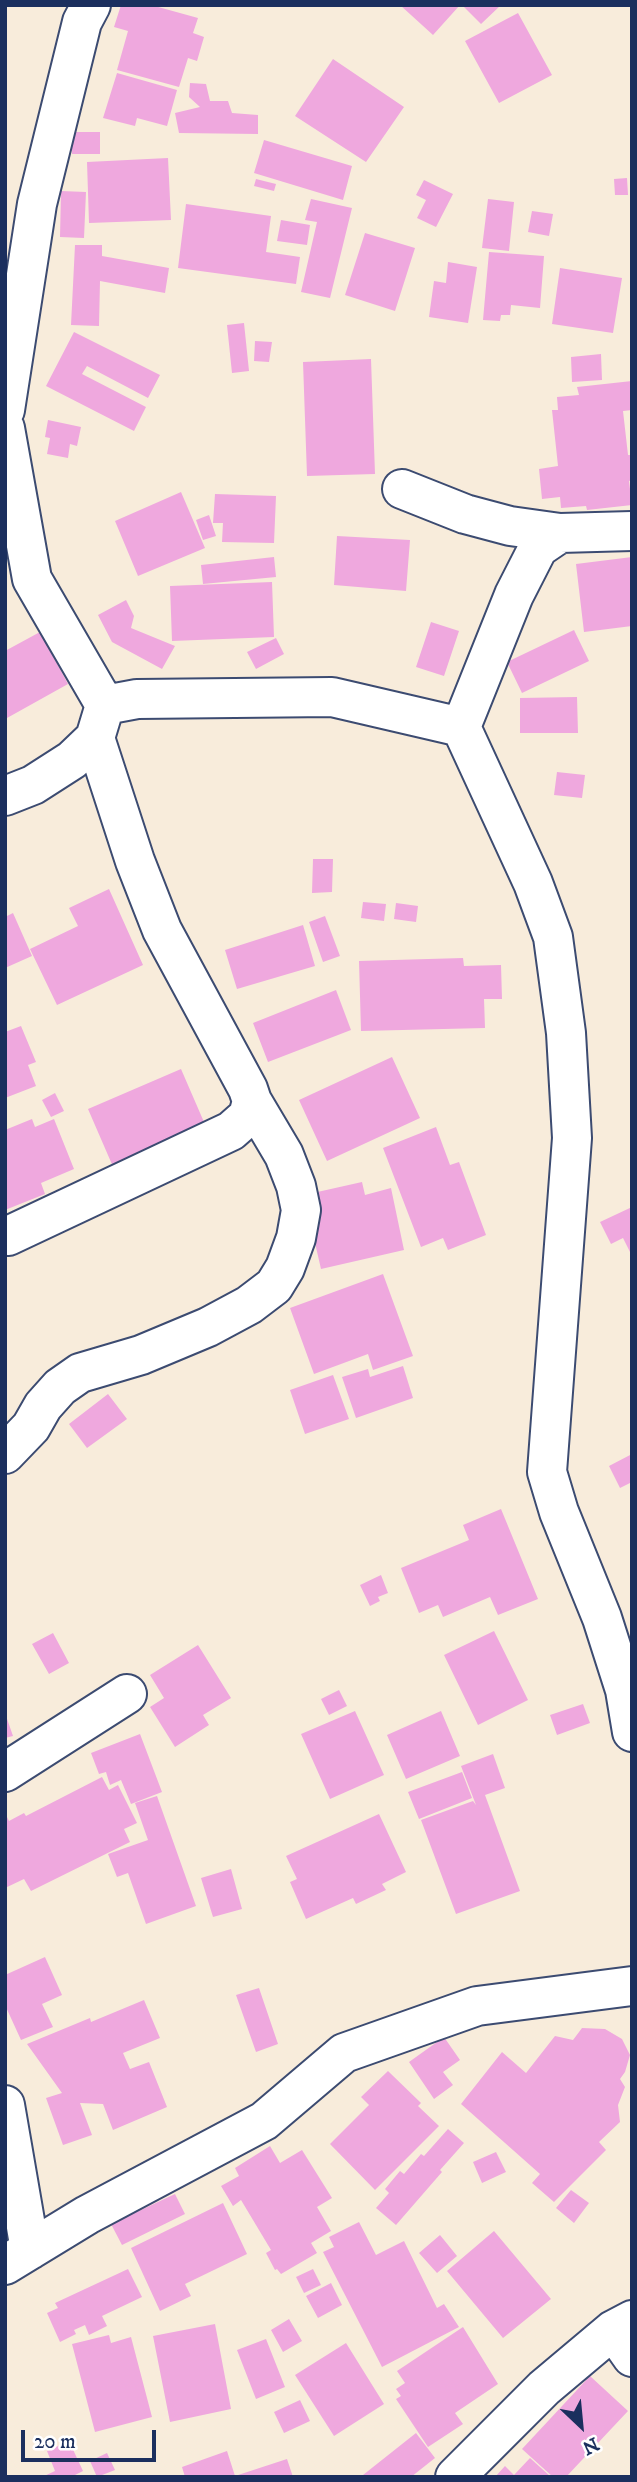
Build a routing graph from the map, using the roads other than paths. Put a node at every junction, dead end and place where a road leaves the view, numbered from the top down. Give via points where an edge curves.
1 (91, 5) edge
2 (9, 361) edge
3 (5, 410) edge
4 (5, 428) edge
5 (402, 489) dead end
6 (632, 531) edge
7 (560, 533) junction
8 (100, 722) junction
9 (461, 727) junction
10 (5, 796) edge
11 (252, 1101) junction
12 (8, 1236) dead end
13 (5, 1454) edge
14 (127, 1694) dead end
15 (632, 1732) edge
16 (5, 1772) edge
17 (631, 1984) edge
18 (5, 2105) edge
19 (17, 2258) edge
20 (626, 2336) edge
21 (455, 2477) edge

1 - 2 street via 82,22 37,204
2 - 3 street
4 - 8 street via 32,579
5 - 7 street via 465,514
6 - 7 street
7 - 9 street via 538,548 529,564
8 - 9 street via 137,699 332,697
8 - 10 street via 72,760 33,785
8 - 11 street via 135,861 162,930
9 - 15 street via 553,937 566,1033 572,1138 547,1472 602,1618 625,1690
11 - 12 street via 248,1116 231,1131
11 - 13 street via 284,1155 302,1210 285,1268 274,1286 208,1327 141,1355 80,1373 60,1387
14 - 16 street
17 - 19 street via 477,2006 344,2053 264,2121
18 - 19 street
20 - 21 street via 544,2388

